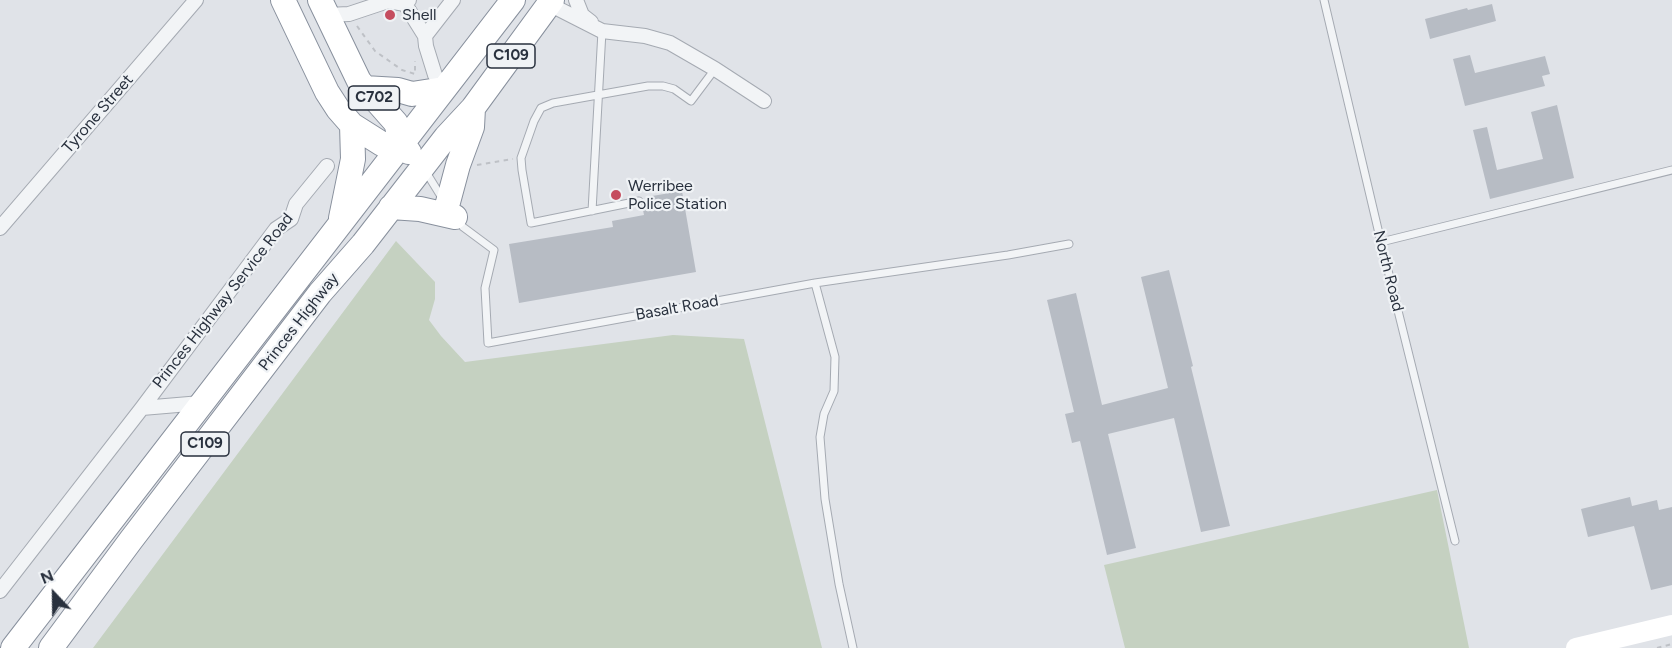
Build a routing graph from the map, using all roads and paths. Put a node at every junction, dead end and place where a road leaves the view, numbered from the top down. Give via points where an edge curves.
1 (196, 0) edge
2 (283, 0) edge
3 (453, 0) edge
4 (513, 0) edge
5 (576, 0) edge
6 (1324, 0) edge
7 (549, 1) edge
8 (407, 2) edge
9 (332, 10) edge
10 (602, 31) junction
11 (425, 36) junction
12 (715, 69) junction
13 (415, 74) dead end
14 (364, 88) junction
15 (444, 89) junction
16 (599, 94) junction
17 (764, 102) dead end
18 (473, 108) junction
19 (352, 125) junction
20 (402, 144) junction
21 (521, 158) junction
22 (327, 165) dead end
23 (478, 165) dead end
24 (423, 166) junction
25 (1672, 170) edge
26 (639, 201) dead end
27 (391, 207) junction
28 (592, 210) junction
29 (451, 212) junction
30 (339, 226) junction
31 (0, 228) edge
32 (1381, 242) junction
33 (1069, 244) dead end
34 (816, 283) junction
35 (201, 403) junction
36 (142, 408) junction
37 (1455, 541) dead end
38 (0, 591) edge
39 (1672, 625) edge
40 (1672, 645) edge
41 (13, 648) edge
42 (51, 648) edge
43 (853, 648) edge
44 (1576, 648) edge
45 (1658, 648) edge

1 - 31 street, Tyrone Street
2 - 19 highway, C702 via 327,92
3 - 11 street
4 - 15 highway, Princes Highway / C109
5 - 10 street via 582,15
6 - 32 lane, North Road
7 - 10 street
7 - 18 highway, Princes Highway / C109
8 - 9 street
8 - 11 street
9 - 13 path via 375,51 402,70
9 - 14 highway, C702
10 - 12 street via 670,43
10 - 16 lane
11 - 15 street via 435,75
12 - 16 lane via 691,101 663,86
12 - 17 street
14 - 15 highway via 412,94
14 - 20 highway, C702 via 396,123
15 - 20 highway, Princes Highway / C109
16 - 21 lane via 541,108
16 - 28 lane
18 - 24 highway, Princes Highway / C109
18 - 29 highway
19 - 20 highway, C702 via 382,144
19 - 30 highway via 353,159
20 - 24 highway, C702
20 - 30 highway, Princes Highway / C109
21 - 23 path
21 - 28 lane via 531,223
22 - 36 street, Princes Highway Service Road via 296,204 291,219 276,229
24 - 27 highway, Princes Highway / C109
24 - 29 lane, Basalt Road
25 - 32 lane
26 - 28 lane
27 - 29 highway
27 - 42 highway, Princes Highway / C109 via 320,293
29 - 34 lane, Basalt Road via 463,227 494,250 484,288 488,343
30 - 35 highway, Princes Highway / C109
32 - 37 lane, North Road
33 - 34 lane, Basalt Road
34 - 43 lane via 835,357 834,391 820,437 825,499
35 - 36 street, Princes Highway Service Road
35 - 41 highway, Princes Highway / C109
36 - 38 street, Princes Highway Service Road
39 - 44 main road
40 - 45 path

